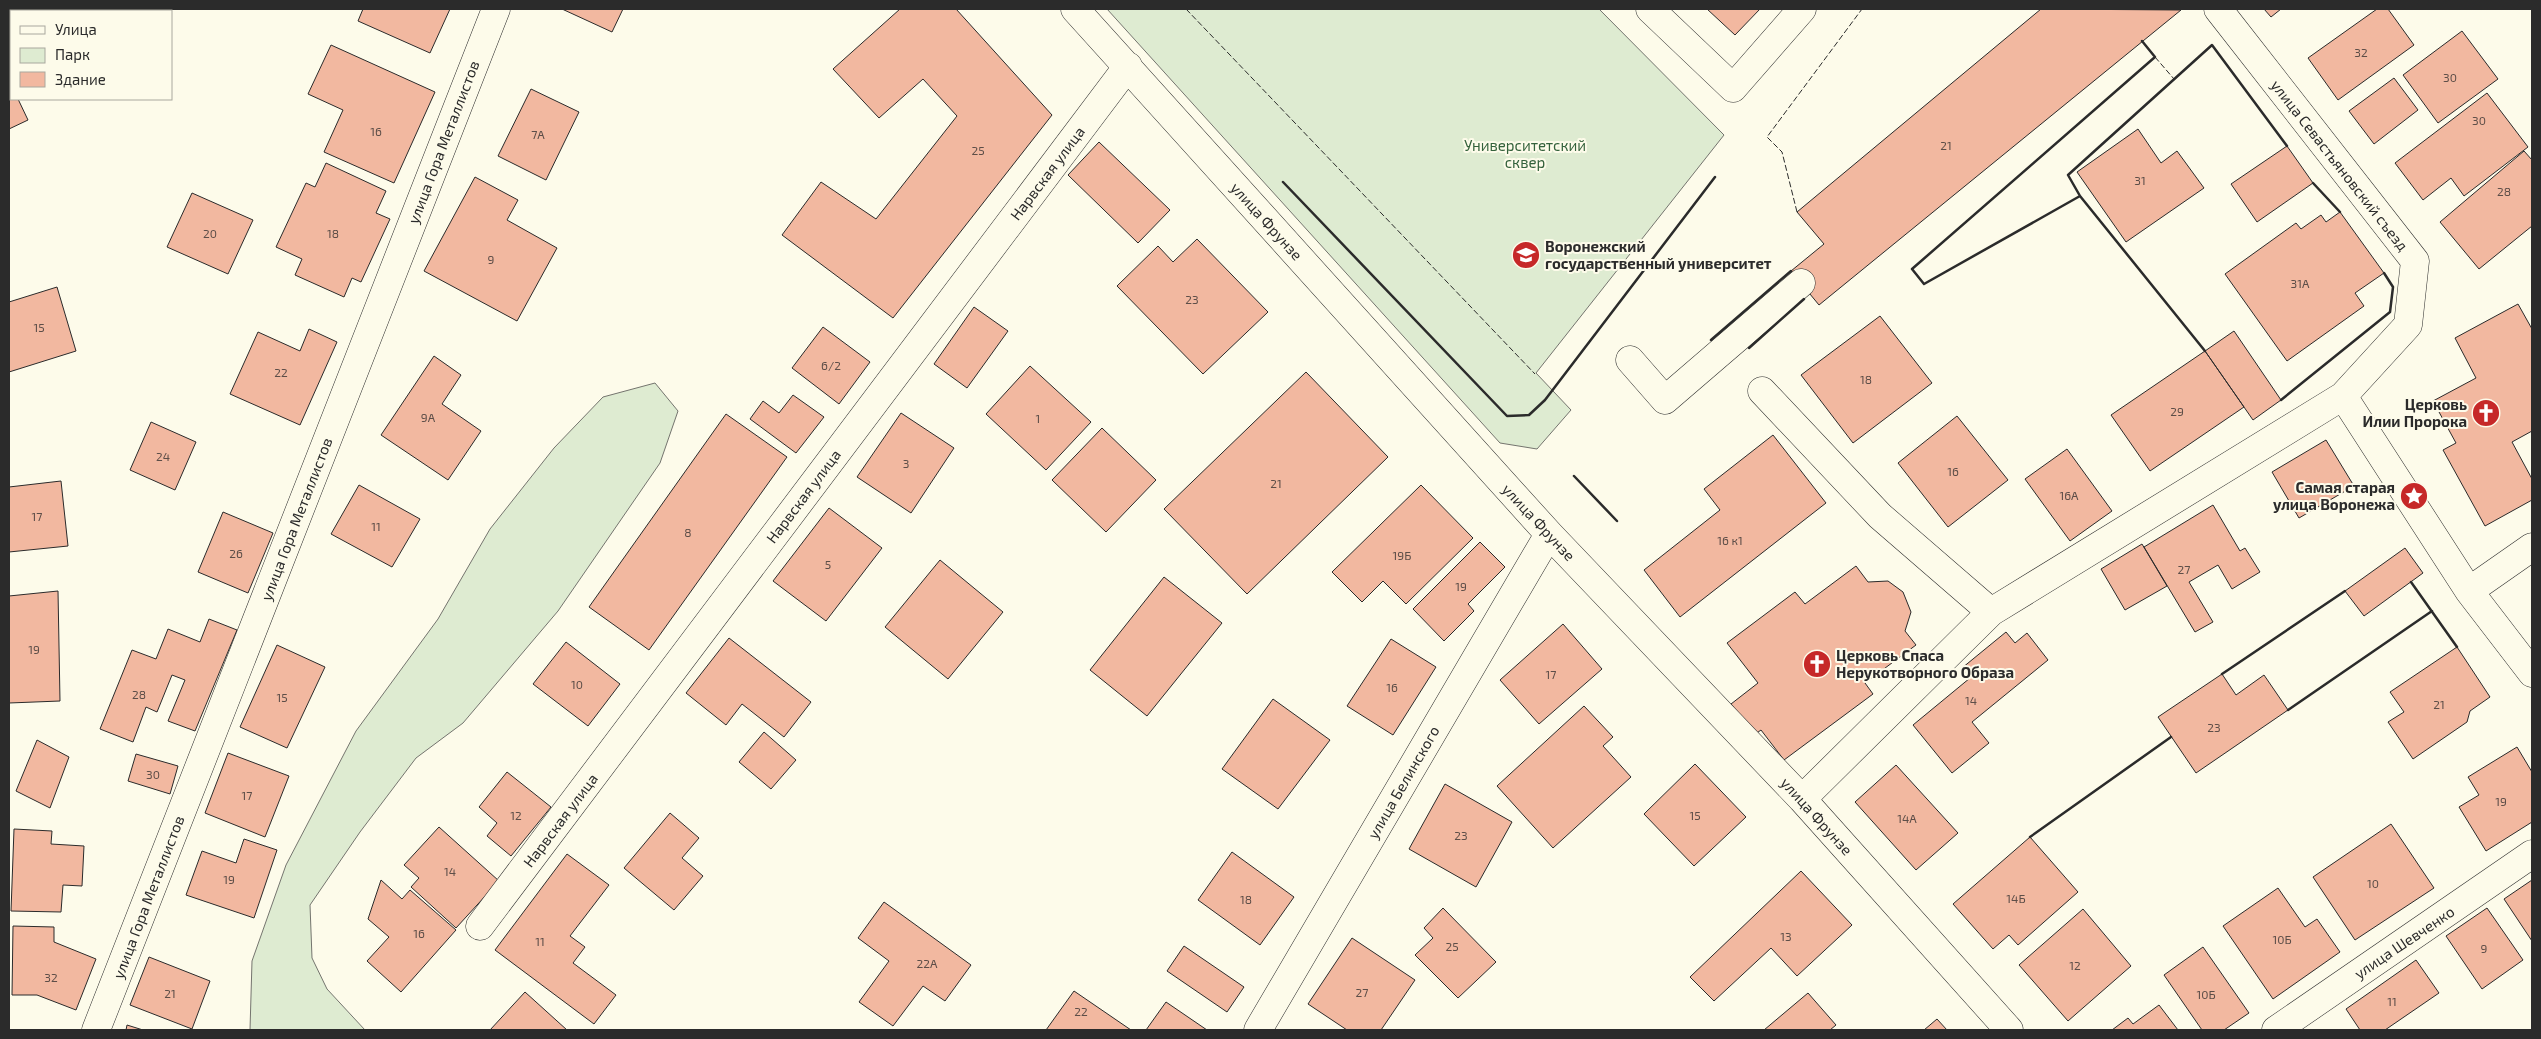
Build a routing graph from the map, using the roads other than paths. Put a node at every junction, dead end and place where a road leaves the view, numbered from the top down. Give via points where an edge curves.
1 (496, 9) edge
2 (1075, 9) edge
3 (1650, 9) edge
4 (1802, 9) edge
5 (2218, 9) edge
6 (1128, 66) junction
7 (1801, 283) dead end
8 (1630, 360) dead end
9 (1762, 391) dead end
10 (2343, 396) junction
11 (1549, 534) junction
12 (2532, 547) edge
13 (2469, 591) junction
14 (1991, 612) junction
15 (2532, 673) edge
16 (1802, 799) junction
17 (2532, 854) edge
18 (480, 926) dead end
19 (96, 1030) edge
20 (1258, 1030) edge
21 (2009, 1030) edge
22 (2276, 1030) edge

1 - 19 street, улица Гора Металлистов
2 - 6 street, улица Фрунзе
3 - 4 street via 1733,88
5 - 10 street, улица Севастьяновский съезд via 2415,261 2408,325
6 - 11 street, улица Фрунзе
6 - 18 street, Нарвская улица
7 - 8 street via 1665,400
9 - 14 street via 1880,516
10 - 13 street
10 - 14 street, улица Севастьяновский съезд
11 - 16 street, улица Фрунзе
11 - 20 street, улица Белинского
12 - 13 street
13 - 15 street
14 - 16 street, улица Севастьяновский съезд
16 - 21 street, улица Фрунзе
17 - 22 street, улица Шевченко

